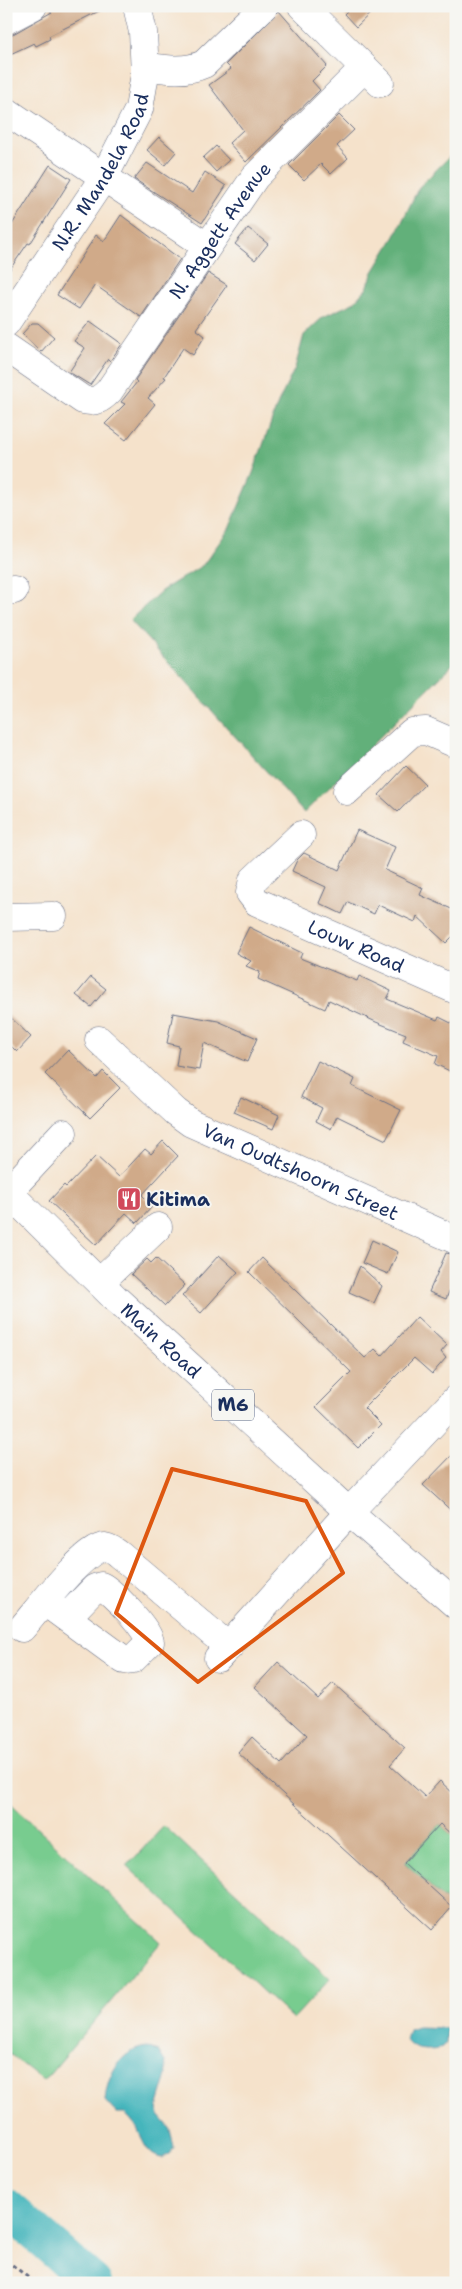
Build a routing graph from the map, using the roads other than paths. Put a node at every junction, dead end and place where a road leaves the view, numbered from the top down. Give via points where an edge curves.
1 (33, 6) edge
2 (137, 6) edge
3 (264, 6) edge
4 (302, 6) edge
5 (6, 20) edge
6 (145, 66) junction
7 (6, 111) edge
8 (104, 177) junction
9 (206, 246) junction
10 (6, 323) edge
11 (6, 347) edge
12 (456, 744) edge
13 (347, 791) dead end
14 (300, 835) dead end
15 (53, 916) dead end
16 (6, 918) edge
17 (456, 990) edge
18 (100, 1040) dead end
19 (63, 1133) dead end
20 (7, 1191) edge
21 (158, 1227) dead end
22 (456, 1240) edge
23 (100, 1282) junction
24 (456, 1399) edge
25 (349, 1512) junction
26 (45, 1602) junction
27 (456, 1604) edge
28 (67, 1617) dead end
29 (22, 1628) dead end

1 - 5 street
2 - 6 street, N.R. Mandela Road via 143,32
3 - 6 street via 204,64 181,70
4 - 9 street, N. Aggett Avenue via 372,76 255,177
6 - 8 street, N.R. Mandela Road via 139,109
7 - 8 street
8 - 9 street
8 - 10 street, N.R. Mandela Road
9 - 11 street, N. Aggett Avenue via 102,398 89,402 83,400
12 - 13 street via 426,731 412,732
14 - 17 street, Louw Road via 253,880 250,893 257,902
15 - 16 street
18 - 22 street, Van Oudtshoorn Street via 191,1123
19 - 20 street
20 - 23 street, Main Road / M6
21 - 23 street
23 - 25 street, Main Road / M6
24 - 25 street
25 - 26 street via 223,1653 122,1557 105,1547 92,1552 63,1579
25 - 27 street, Main Road / M6
26 - 28 street
26 - 29 street

